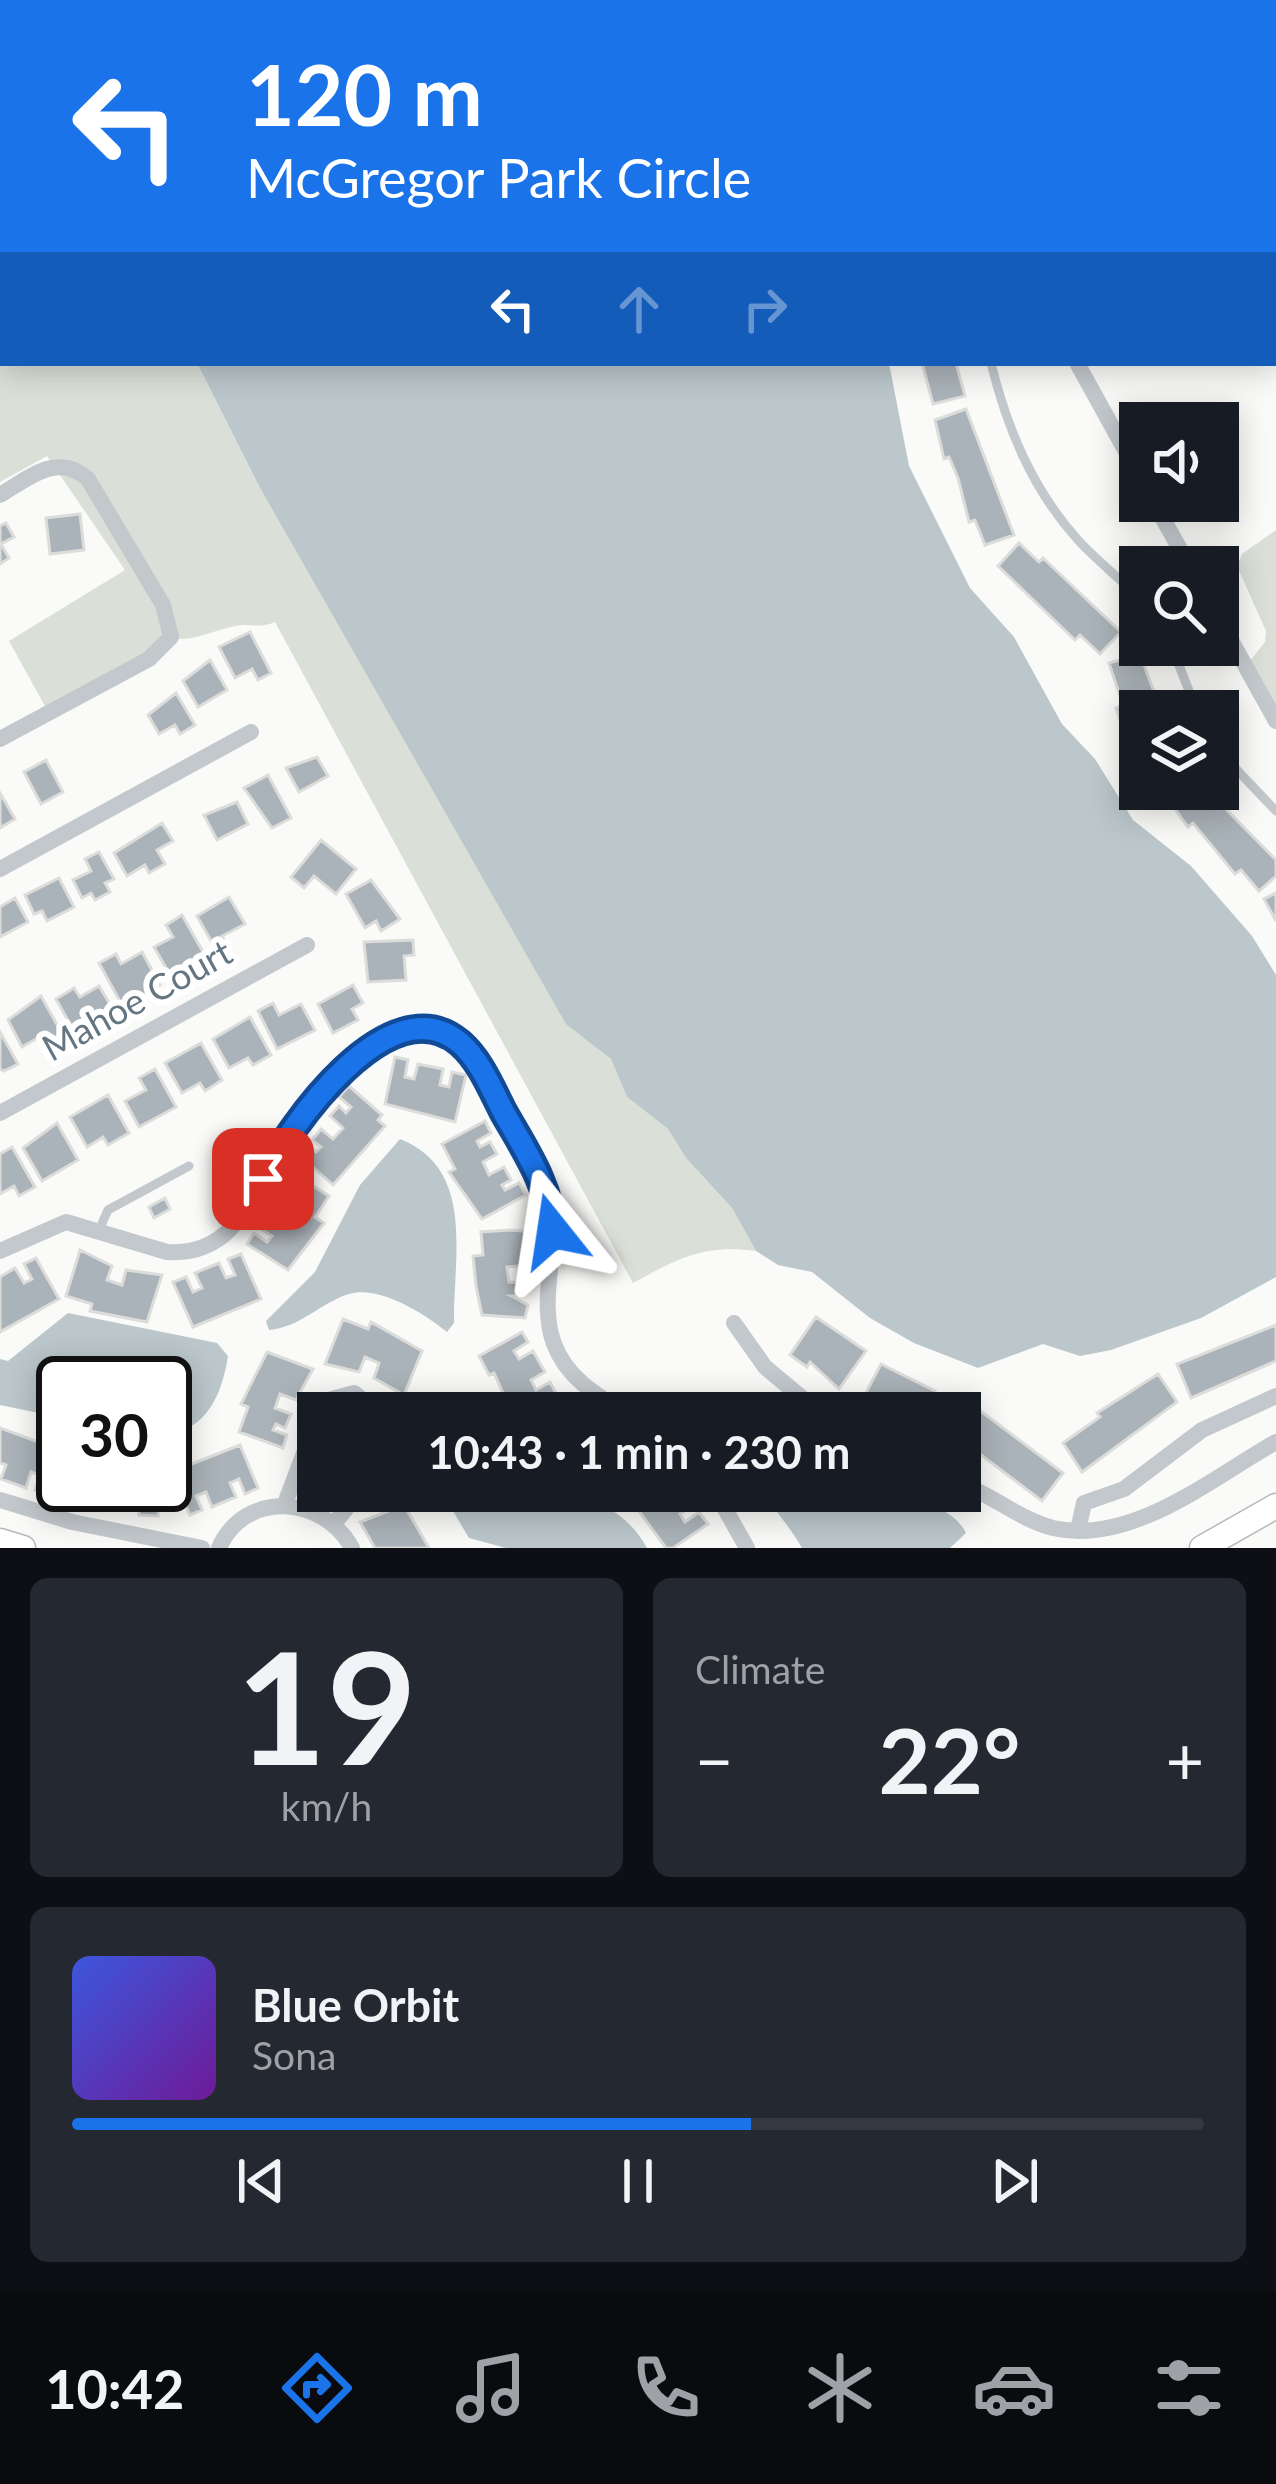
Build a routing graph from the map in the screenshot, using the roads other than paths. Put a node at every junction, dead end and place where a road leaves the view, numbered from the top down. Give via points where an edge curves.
1 (992, 366) edge
2 (1079, 366) edge
3 (1119, 439) edge
4 (0, 495) edge
5 (1119, 579) edge
6 (1239, 655) edge
7 (1276, 721) edge
8 (250, 732) dead end
9 (0, 739) edge
10 (1239, 772) edge
11 (1276, 811) edge
12 (0, 869) edge
13 (307, 945) dead end
14 (0, 1113) edge
15 (190, 1166) dead end
16 (98, 1230) junction
17 (0, 1251) edge
18 (734, 1323) dead end
19 (591, 1392) edge
20 (795, 1392) edge
21 (1276, 1396) edge
22 (1276, 1442) edge
23 (297, 1472) edge
24 (981, 1494) edge
25 (0, 1499) edge
26 (284, 1506) junction
27 (1276, 1506) edge
28 (343, 1512) edge
29 (727, 1512) edge
30 (334, 1524) junction
31 (1078, 1531) junction
32 (0, 1540) edge
33 (23, 1548) edge
34 (202, 1548) edge
35 (219, 1548) edge
36 (352, 1548) edge
37 (747, 1548) edge
38 (1202, 1548) edge

1 - 5 lane via 1036,483
2 - 3 street
4 - 9 street via 58,464 74,467 171,620 161,651
6 - 7 street
8 - 12 street
10 - 11 lane
13 - 14 street, Mahoe Court
15 - 16 lane via 108,1210
16 - 17 street via 50,1225
16 - 19 street via 167,1252 215,1242 241,1220 284,1137 333,1078 394,1037 429,1029 447,1034 472,1057 547,1196 554,1345
18 - 20 street
21 - 31 street via 1202,1430 1124,1489 1084,1502
22 - 31 street via 1144,1516
23 - 26 street
24 - 31 street via 1033,1521
25 - 34 street
26 - 30 street
26 - 35 street via 246,1514
27 - 38 street
28 - 30 street
29 - 37 street
30 - 36 street
32 - 33 street

